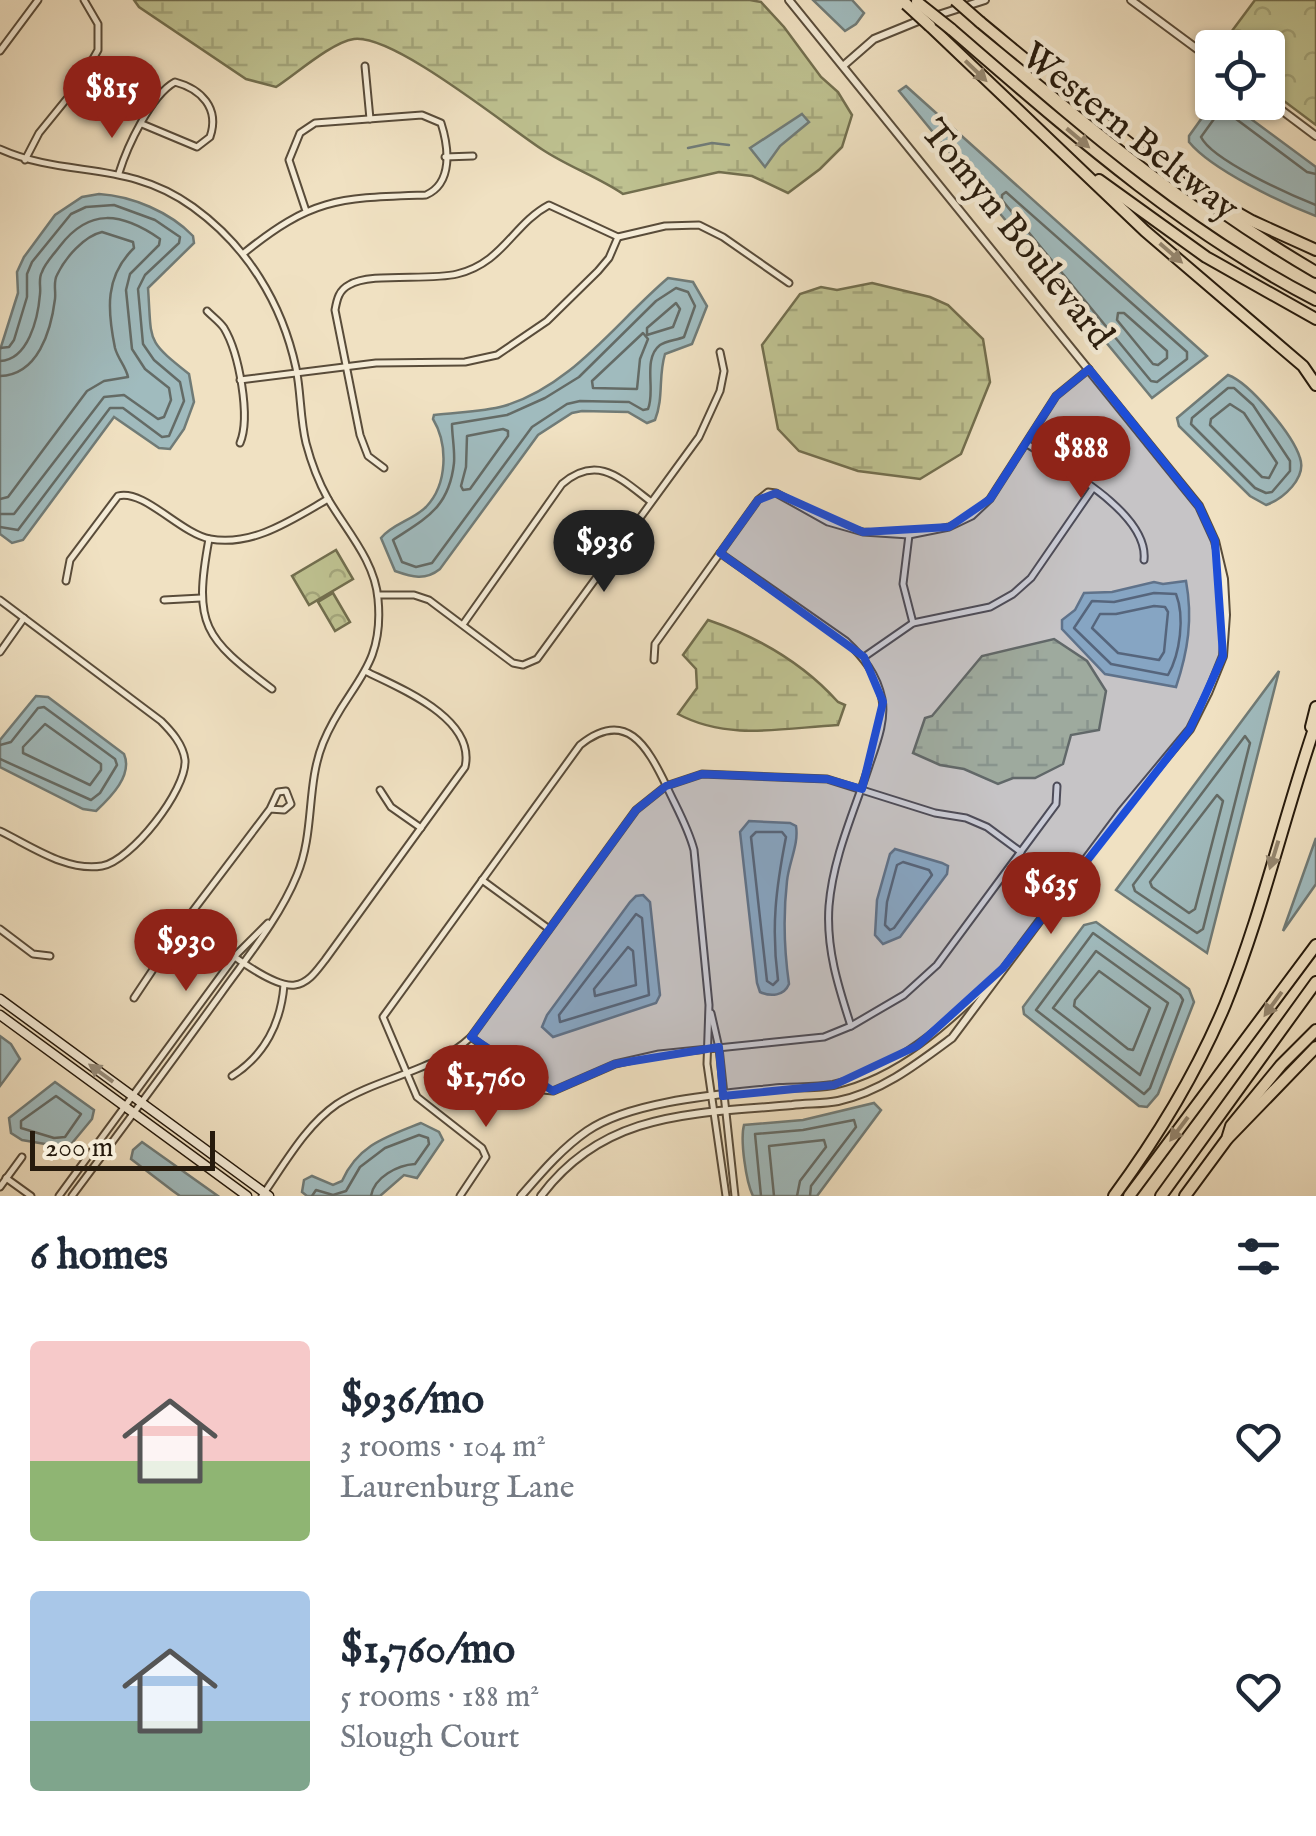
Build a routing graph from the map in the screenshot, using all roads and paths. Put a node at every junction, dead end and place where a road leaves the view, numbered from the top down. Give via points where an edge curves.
1 (38, 0) edge
2 (84, 0) edge
3 (789, 0) edge
4 (955, 0) edge
5 (986, 0) edge
6 (1131, 0) edge
7 (910, 1) edge
8 (1195, 47) edge
9 (0, 52) edge
10 (365, 66) dead end
11 (843, 66) junction
12 (1285, 113) edge
13 (1022, 116) junction
14 (370, 119) junction
15 (142, 124) junction
16 (1316, 136) edge
17 (0, 149) edge
18 (473, 156) dead end
19 (446, 157) junction
20 (25, 160) junction
21 (1163, 170) junction
22 (118, 174) junction
23 (306, 210) junction
24 (618, 237) junction
25 (1316, 250) edge
26 (244, 253) junction
27 (1316, 272) edge
28 (789, 283) dead end
29 (1316, 300) edge
30 (207, 311) dead end
31 (1316, 319) edge
32 (720, 352) dead end
33 (348, 366) junction
34 (1089, 368) junction
35 (296, 372) junction
36 (240, 380) junction
37 (1316, 385) edge
38 (240, 443) dead end
39 (1028, 444) junction
40 (384, 468) dead end
41 (1094, 488) junction
42 (328, 498) junction
43 (650, 501) junction
44 (908, 535) junction
45 (210, 539) junction
46 (720, 552) junction
47 (1144, 560) dead end
48 (66, 581) dead end
49 (378, 595) junction
50 (201, 598) junction
51 (0, 600) edge
52 (164, 600) dead end
53 (24, 618) junction
54 (464, 623) junction
55 (914, 623) junction
56 (0, 652) edge
57 (864, 658) junction
58 (654, 660) dead end
59 (367, 672) junction
60 (272, 690) dead end
61 (1316, 707) edge
62 (1316, 723) edge
63 (1302, 762) junction
64 (666, 786) junction
65 (1056, 786) dead end
66 (862, 788) junction
67 (380, 790) dead end
68 (270, 809) junction
69 (421, 828) junction
70 (0, 831) edge
71 (1021, 852) junction
72 (482, 880) junction
73 (186, 920) junction
74 (270, 921) junction
75 (0, 929) edge
76 (549, 929) junction
77 (1316, 946) edge
78 (50, 956) dead end
79 (236, 956) junction
80 (244, 962) junction
81 (1003, 968) junction
82 (1316, 982) edge
83 (284, 985) junction
84 (134, 998) dead end
85 (0, 999) edge
86 (709, 1005) junction
87 (0, 1015) edge
88 (851, 1026) junction
89 (1316, 1030) edge
90 (471, 1037) junction
91 (1316, 1047) edge
92 (719, 1048) junction
93 (707, 1049) junction
94 (721, 1073) junction
95 (406, 1074) junction
96 (708, 1074) junction
97 (232, 1076) dead end
98 (133, 1096) junction
99 (723, 1096) junction
100 (712, 1098) junction
101 (142, 1103) junction
102 (125, 1106) junction
103 (724, 1111) junction
104 (714, 1112) junction
105 (134, 1113) junction
106 (1227, 1139) junction
107 (22, 1158) dead end
108 (80, 1166) junction
109 (89, 1173) junction
110 (6, 1178) junction
111 (0, 1187) edge
112 (265, 1195) edge
113 (31, 1196) edge
114 (58, 1196) edge
115 (72, 1196) edge
116 (247, 1196) edge
117 (460, 1196) edge
118 (521, 1196) edge
119 (541, 1196) edge
120 (726, 1196) edge
121 (735, 1196) edge
122 (1114, 1196) edge
123 (1129, 1196) edge
124 (1161, 1196) edge
125 (1185, 1196) edge

1 - 9 street
2 - 20 street via 98,24 98,50
3 - 11 street, Tomyn Boulevard
4 - 21 highway, Western Beltway, bridge
5 - 11 street via 874,39
6 - 8 street
7 -> 13 highway, bridge
7 -> 29 highway, Western Beltway, bridge via 1156,200
10 - 14 street
11 - 34 street, Tomyn Boulevard
12 - 16 street
13 - 31 highway via 1152,220
13 -> 37 highway via 1268,334
14 - 19 street via 433,117 445,135
14 - 23 street via 315,123 300,133 289,160
15 - 15 street via 197,147 210,137 213,111 206,99 174,82
15 - 22 street
17 - 20 street
18 - 19 street
19 - 23 street via 442,185 426,195 344,198
20 - 22 street
21 - 25 highway
21 - 27 highway, Western Beltway
22 - 26 street via 188,204
23 - 26 street
24 - 28 street via 699,225
24 - 33 street via 609,258 548,321 497,356
24 - 33 street via 550,205 495,256 471,269 346,286 335,310
26 - 35 street via 279,312
30 - 36 street via 233,348
32 - 43 street via 724,371 710,417
33 - 35 street
33 - 40 street via 360,436 368,456
34 - 39 street via 1056,396
34 - 81 street, Tomyn Boulevard via 1200,506 1224,580 1223,656 1190,729
35 - 36 street
35 - 42 street via 304,437
36 - 38 street via 246,430
39 - 41 street
39 - 44 street via 972,516
41 - 47 street via 1134,527
41 - 55 street via 1032,578 1013,594 990,607
42 - 45 street via 255,536
42 - 49 street via 356,540
43 - 54 street via 604,470 572,474
43 - 54 street via 538,659 513,663
44 - 46 street via 828,522 768,492
44 - 55 street via 903,584
45 - 48 street via 138,496 118,496 70,560
45 - 50 street
46 - 57 street
46 - 58 street via 655,644
49 - 54 street via 414,595
49 - 59 street via 378,648
50 - 52 street
50 - 60 street via 226,655
51 - 53 street
53 - 56 street
53 - 70 street via 172,732 185,759 175,793 135,846 113,863 71,864
55 - 57 street
57 - 66 street via 883,702
59 - 69 street via 422,700 466,744 465,767
59 - 74 street via 315,765 306,848
61 - 63 highway
62 - 63 highway
63 -> 122 highway via 1226,1003 1181,1094
64 - 66 street via 702,774 827,779
64 - 72 street via 640,740 626,732 594,734
64 - 76 street via 636,810
64 - 86 street via 694,850
65 - 71 street via 1056,804
66 - 71 street via 966,818
66 - 88 street via 829,905 828,940
67 - 69 street
68 - 68 street via 278,792 289,795 287,808
68 - 73 street
69 - 83 street via 312,976
71 - 88 street via 937,965
72 - 76 street
72 - 95 street via 384,1017
73 - 79 street
73 - 84 street
74 - 79 street
74 - 80 street
75 - 78 street via 34,954
76 - 90 street
77 -> 123 highway
79 - 80 street
79 - 98 street
80 - 83 street
80 - 101 street
81 - 99 street, Tomyn Boulevard via 917,1046 876,1069 834,1084
81 - 103 street, Tomyn Boulevard via 952,1038 870,1091 836,1101
82 - 124 highway
83 - 97 street via 277,1025 248,1066
98 -> 85 main road
86 - 92 street
86 - 93 street
87 - 102 main road
88 - 92 street via 824,1037
89 - 106 highway via 1243,1111
90 - 93 street via 542,1090 563,1088 615,1064
90 - 95 street
91 - 106 highway
92 - 93 street
92 - 94 street
93 - 96 street
94 - 96 street
94 - 99 street
95 - 112 street via 339,1103 317,1121
95 - 117 street via 417,1098 486,1156
96 - 100 street
98 - 101 main road
98 - 102 street
99 - 100 street, Tomyn Boulevard
99 - 103 street
100 - 104 street
100 - 118 street, Tomyn Boulevard via 619,1114 587,1131
101 - 105 street
101 - 112 main road
102 - 105 main road
102 - 108 street
103 - 104 street, Tomyn Boulevard
103 - 121 street
104 - 119 street, Tomyn Boulevard via 661,1118 605,1139
104 - 120 street
105 - 109 street
105 - 116 main road
106 - 125 highway
107 - 110 street
108 - 109 street
108 - 114 street
109 - 115 street
110 - 111 street
110 - 113 street

